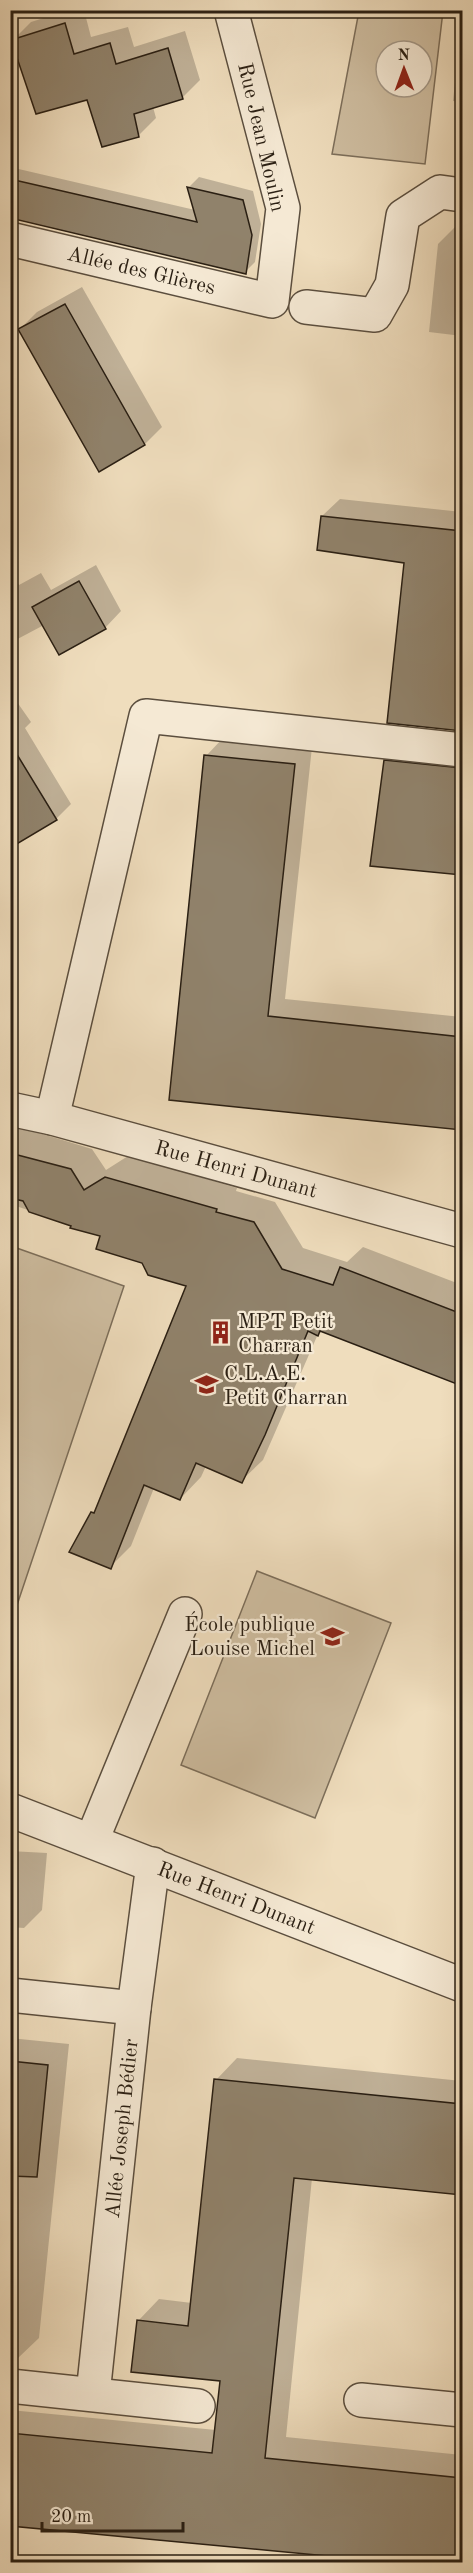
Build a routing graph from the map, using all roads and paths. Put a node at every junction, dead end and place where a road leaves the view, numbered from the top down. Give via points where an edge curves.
1 (231, 10) edge
2 (462, 195) edge
3 (10, 239) edge
4 (272, 301) joint
5 (306, 307) dead end
6 (462, 750) edge
7 (10, 1110) edge
8 (52, 1118) junction
9 (462, 1231) edge
10 (185, 1614) dead end
11 (10, 1810) edge
12 (92, 1840) junction
13 (153, 1864) junction
14 (462, 1985) edge
15 (10, 1995) edge
16 (134, 2008) junction
17 (10, 2386) edge
18 (93, 2394) junction
19 (361, 2400) dead end
20 (198, 2406) dead end
21 (462, 2410) edge

1 - 4 street, Rue Jean Moulin via 283,208
2 - 5 street via 440,192 403,216 392,285 375,315
3 - 4 street, Allée des Glières
6 - 8 street via 146,716
7 - 8 street, Rue Henri Dunant
8 - 9 street, Rue Henri Dunant
10 - 12 street
11 - 12 street, Rue Henri Dunant
12 - 13 street, Rue Henri Dunant
13 - 14 street, Rue Henri Dunant
13 - 16 street, Allée Joseph Bédier
15 - 16 street
16 - 18 street, Allée Joseph Bédier
17 - 18 street
18 - 20 street
19 - 21 street

